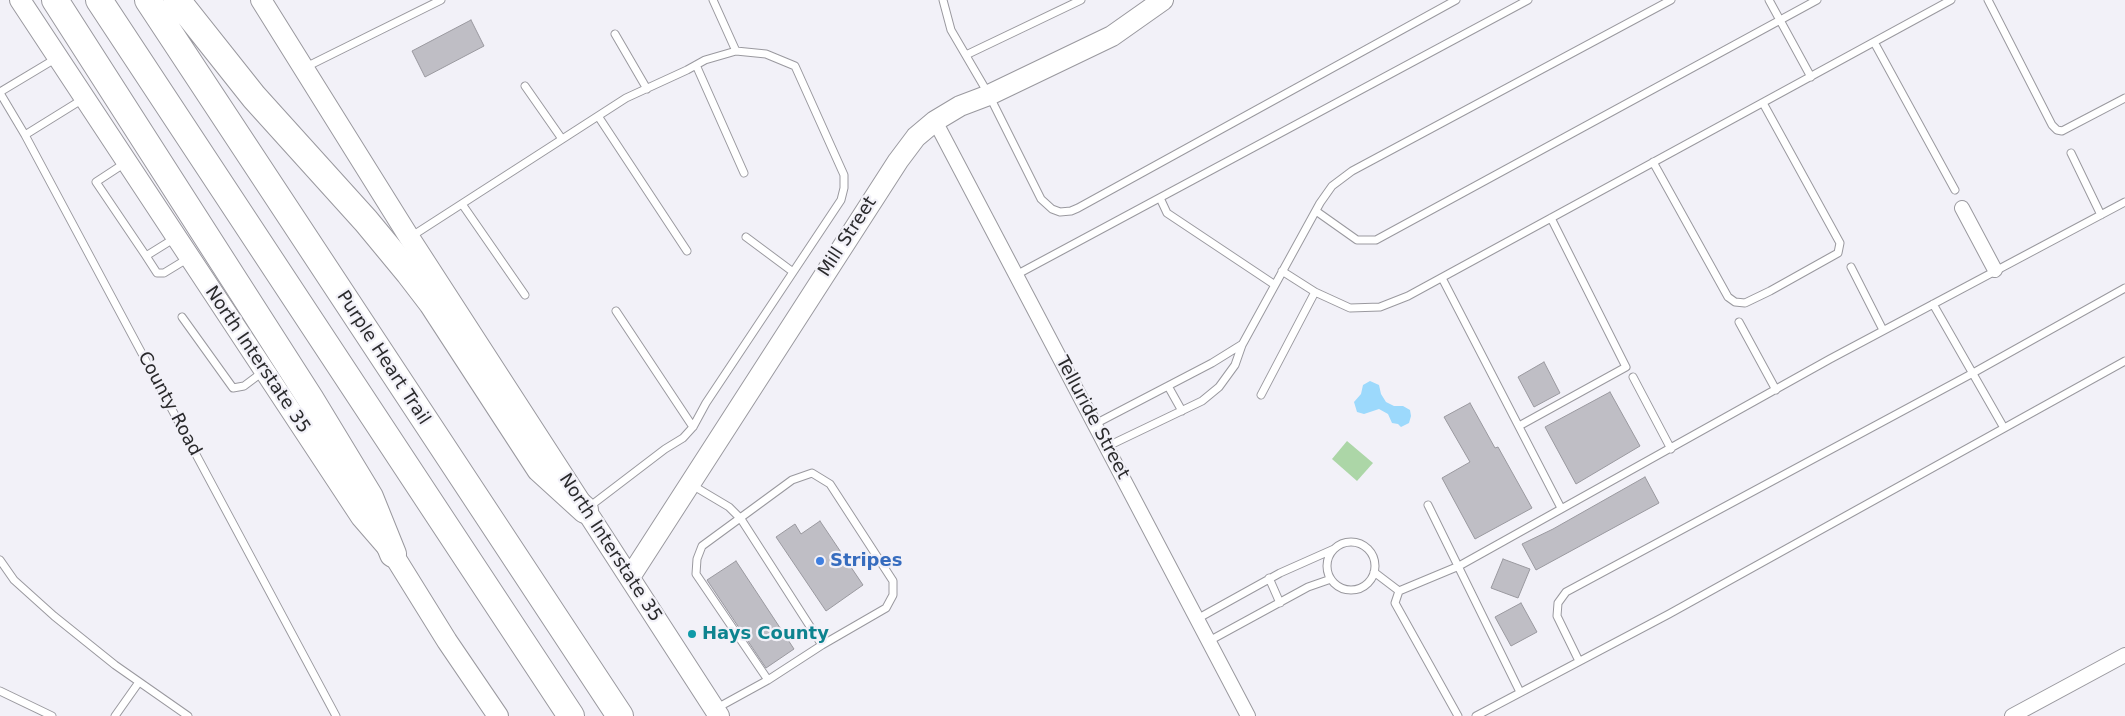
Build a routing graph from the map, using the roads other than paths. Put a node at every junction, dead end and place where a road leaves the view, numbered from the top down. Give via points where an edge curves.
1 (20, 0) edge
2 (55, 0) edge
3 (99, 0) edge
4 (148, 0) edge
5 (177, 0) edge
6 (261, 0) edge
7 (441, 0) edge
8 (713, 0) edge
9 (943, 0) edge
10 (1080, 0) edge
11 (1163, 0) edge
12 (1456, 0) edge
13 (1528, 0) edge
14 (1671, 0) edge
15 (1769, 0) edge
16 (1817, 0) edge
17 (1951, 0) edge
18 (1988, 0) edge
19 (1780, 20) junction
20 (615, 34) dead end
21 (1874, 42) junction
22 (736, 52) junction
23 (966, 56) junction
24 (58, 57) junction
25 (696, 65) junction
26 (304, 68) junction
27 (1811, 77) junction
28 (525, 86) dead end
29 (647, 89) junction
30 (0, 92) edge
31 (989, 95) junction
32 (86, 98) junction
33 (2125, 98) edge
34 (1763, 103) junction
35 (598, 116) junction
36 (935, 121) junction
37 (25, 135) junction
38 (562, 139) junction
39 (2071, 153) dead end
40 (127, 162) junction
41 (1654, 162) junction
42 (744, 173) dead end
43 (1955, 190) dead end
44 (1160, 198) junction
45 (2125, 202) edge
46 (462, 204) junction
47 (1962, 208) dead end
48 (1316, 211) junction
49 (2101, 215) junction
50 (1551, 218) junction
51 (176, 237) junction
52 (409, 237) junction
53 (746, 237) dead end
54 (687, 251) dead end
55 (146, 256) junction
56 (190, 258) junction
57 (1851, 267) dead end
58 (1995, 270) junction
59 (793, 272) junction
60 (1282, 272) junction
61 (1016, 275) junction
62 (1442, 278) junction
63 (1275, 285) junction
64 (2125, 288) edge
65 (1315, 292) junction
66 (525, 295) dead end
67 (1933, 304) junction
68 (616, 311) dead end
69 (182, 317) dead end
70 (1739, 322) dead end
71 (1883, 330) junction
72 (1242, 345) junction
73 (2125, 361) edge
74 (264, 371) junction
75 (1973, 373) junction
76 (1633, 377) dead end
77 (1168, 386) junction
78 (1776, 390) junction
79 (1261, 395) dead end
80 (1182, 411) junction
81 (1095, 424) junction
82 (1519, 426) junction
83 (693, 427) junction
84 (2004, 428) junction
85 (1106, 446) junction
86 (1671, 449) junction
87 (689, 483) junction
88 (1428, 504) dead end
89 (1561, 508) junction
90 (585, 510) junction
91 (741, 519) junction
92 (1334, 549) junction
93 (393, 554) junction
94 (0, 560) edge
95 (1459, 566) junction
96 (1374, 572) junction
97 (630, 577) junction
98 (1269, 578) junction
99 (1330, 579) junction
100 (1399, 591) junction
101 (1280, 602) junction
102 (1197, 619) junction
103 (1208, 641) junction
104 (822, 645) junction
105 (2125, 655) edge
106 (1580, 661) junction
107 (768, 680) junction
108 (139, 682) junction
109 (0, 690) edge
110 (1520, 692) junction
111 (717, 713) edge
112 (52, 716) edge
113 (114, 716) edge
114 (188, 716) edge
115 (336, 716) edge
116 (498, 716) edge
117 (571, 716) edge
118 (620, 716) edge
119 (1248, 716) edge
120 (1458, 716) edge
121 (1476, 716) edge
122 (2012, 716) edge

1 - 24 main road, North Interstate 35
2 - 93 highway via 310,398 370,497
3 - 117 highway
4 - 118 highway, Purple Heart Trail
5 - 90 highway via 260,104 409,273 540,469
6 - 26 main road, North Interstate 35
7 - 26 lane
8 - 22 lane
9 - 23 lane via 951,30
10 - 23 lane
11 - 31 main road, Mill Street via 1112,36
12 - 31 lane via 1071,211 1052,210 1041,199
13 - 44 lane
14 - 48 lane via 1352,171 1332,186
15 - 19 lane
16 - 19 lane
17 - 21 lane
18 - 33 lane via 2057,130 2062,131
19 - 27 lane
19 - 48 lane via 1376,240 1356,240
20 - 29 lane
21 - 27 lane
21 - 43 lane
22 - 25 lane
22 - 59 lane via 766,54 795,66 844,175 841,200
23 - 31 lane
24 - 30 lane
24 - 32 main road, North Interstate 35
25 - 29 lane
25 - 42 lane
26 - 52 main road, North Interstate 35
27 - 34 lane
28 - 38 lane
29 - 35 lane
30 - 37 lane, County Road
31 - 36 main road, Mill Street via 960,106
32 - 37 lane
32 - 40 main road, North Interstate 35
34 - 41 lane
34 - 41 lane via 1840,243 1838,253 1770,291 1745,303 1728,297
35 - 38 lane
35 - 54 lane
36 - 61 street, Telluride Street
36 - 87 main road, Mill Street via 916,137 898,160
37 - 115 lane, County Road
38 - 46 lane
39 - 49 lane
40 - 51 main road, North Interstate 35
40 - 55 lane via 96,182
41 - 50 lane
44 - 61 lane
44 - 63 lane via 1167,214
45 - 49 lane
46 - 52 lane
46 - 66 lane
47 - 58 street
48 - 60 lane
49 - 58 lane
50 - 62 lane
50 - 82 lane via 1626,367
51 - 55 lane
51 - 56 main road, North Interstate 35
52 - 90 main road, North Interstate 35
53 - 59 lane
55 - 56 lane via 157,273 164,273
56 - 74 main road, North Interstate 35
57 - 71 lane
58 - 67 lane
59 - 83 lane
60 - 63 lane
60 - 65 lane
61 - 81 street, Telluride Street
62 - 65 lane via 1380,307 1350,308
62 - 82 lane
63 - 72 lane
64 - 75 lane
65 - 79 lane
67 - 71 lane
67 - 75 lane
68 - 83 lane
69 - 74 lane via 234,388 244,386
70 - 78 lane
71 - 78 lane
72 - 77 lane
72 - 80 lane via 1235,365 1218,387 1202,401
73 - 84 lane
74 - 93 main road, North Interstate 35 via 361,517
75 - 84 lane
75 - 106 lane via 1566,592 1558,603 1557,616
76 - 86 lane
77 - 80 lane
77 - 81 lane
78 - 86 lane
80 - 85 lane
81 - 85 street, Telluride Street
82 - 89 lane
83 - 90 lane via 683,438
84 - 106 lane
85 - 102 street, Telluride Street
86 - 89 lane
87 - 91 lane via 729,507
87 - 97 main road, Mill Street
88 - 95 lane
89 - 95 lane
90 - 97 main road, North Interstate 35
91 - 104 lane
91 - 104 lane via 792,480 812,473 830,484 893,581 893,595 886,608
91 - 107 lane via 702,546 696,574
92 - 96 lane via 1341,544 1358,543 1372,554
92 - 98 lane
92 - 99 lane via 1327,564
93 - 116 main road, North Interstate 35
94 - 108 lane via 14,580 54,616
95 - 100 lane
95 - 110 lane
96 - 99 lane via 1364,587 1355,590 1346,590
96 - 100 lane
97 - 111 main road, North Interstate 35
98 - 101 lane
98 - 102 lane
99 - 101 lane
100 - 120 lane via 1396,603
101 - 103 lane
102 - 103 street, Telluride Street
103 - 119 street, Telluride Street
104 - 107 lane
105 - 122 street
106 - 110 lane
107 - 111 lane
108 - 113 lane
108 - 114 lane
109 - 112 lane
110 - 121 lane

